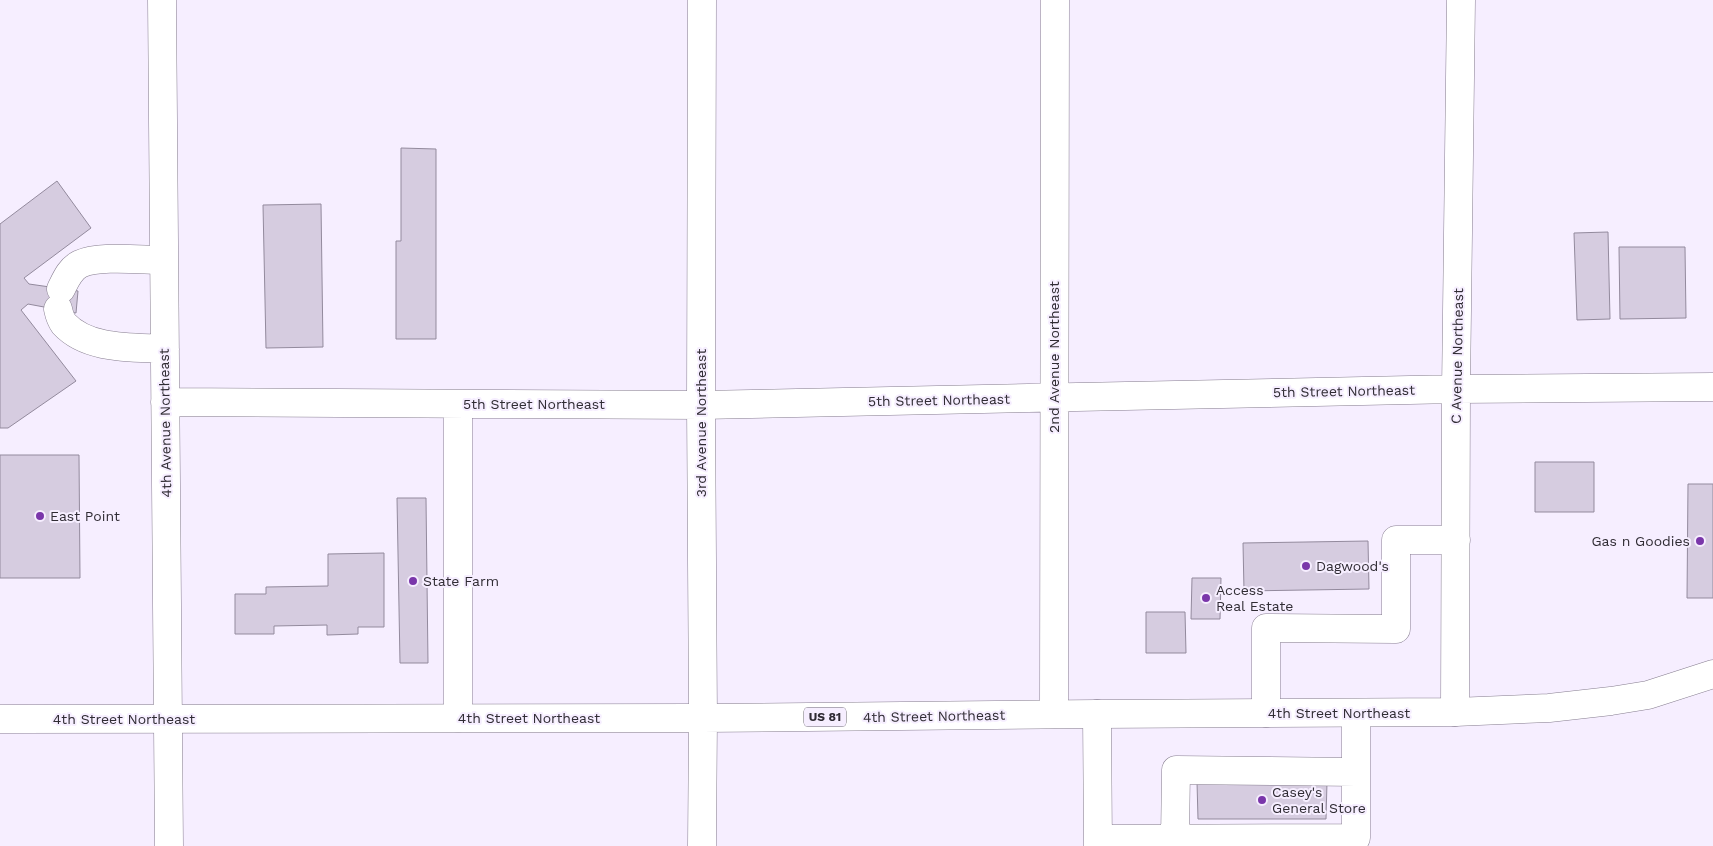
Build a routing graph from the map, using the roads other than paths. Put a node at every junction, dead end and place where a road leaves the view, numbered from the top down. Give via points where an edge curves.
1 (162, 0) edge
2 (702, 0) edge
3 (1054, 0) edge
4 (1461, 0) edge
5 (164, 260) junction
6 (165, 349) junction
7 (1713, 388) edge
8 (1456, 389) junction
9 (1054, 398) junction
10 (165, 402) junction
11 (458, 404) junction
12 (701, 405) junction
13 (1456, 540) junction
14 (1713, 674) edge
15 (1455, 712) junction
16 (1266, 713) junction
17 (1356, 713) junction
18 (1054, 714) junction
19 (1097, 714) junction
20 (168, 718) junction
21 (458, 718) junction
22 (703, 718) junction
23 (0, 719) edge
24 (1356, 772) junction
25 (1175, 839) junction
26 (1098, 842) edge
27 (169, 846) edge
28 (702, 846) edge

1 - 5 street, 4th Avenue Northeast
2 - 12 street, 3rd Avenue Northeast
3 - 9 street, 2nd Avenue Northeast
4 - 8 street, C Avenue Northeast
5 - 6 street, 4th Avenue Northeast
5 - 6 street via 103,259 80,264 67,276 60,299 63,323 100,345
6 - 10 street, 4th Avenue Northeast
7 - 8 street, 5th Street Northeast
8 - 9 street, 5th Street Northeast
8 - 13 street, C Avenue Northeast
9 - 12 street, 5th Street Northeast
9 - 18 street, 2nd Avenue Northeast
10 - 11 street, 5th Street Northeast
10 - 20 street, 4th Avenue Northeast
11 - 12 street, 5th Street Northeast
11 - 21 street
12 - 22 street, 3rd Avenue Northeast
13 - 15 street, C Avenue Northeast
13 - 16 street via 1396,540 1396,629 1266,628
14 - 15 street, 4th Street Northeast / US 81 via 1648,695 1611,701 1549,708
15 - 17 street, 4th Street Northeast / US 81
16 - 17 street, 4th Street Northeast / US 81
16 - 19 street, 4th Street Northeast / US 81
17 - 24 street
18 - 19 street, 4th Street Northeast / US 81
18 - 22 street, 4th Street Northeast / US 81
19 - 26 street
20 - 21 street, 4th Street Northeast / US 81
20 - 23 street, 4th Street Northeast / US 81
20 - 27 street, 4th Avenue Northeast
21 - 22 street, 4th Street Northeast / US 81
22 - 28 street, 3rd Avenue Northeast
24 - 25 street via 1356,838
24 - 25 street via 1176,770
25 - 26 street

